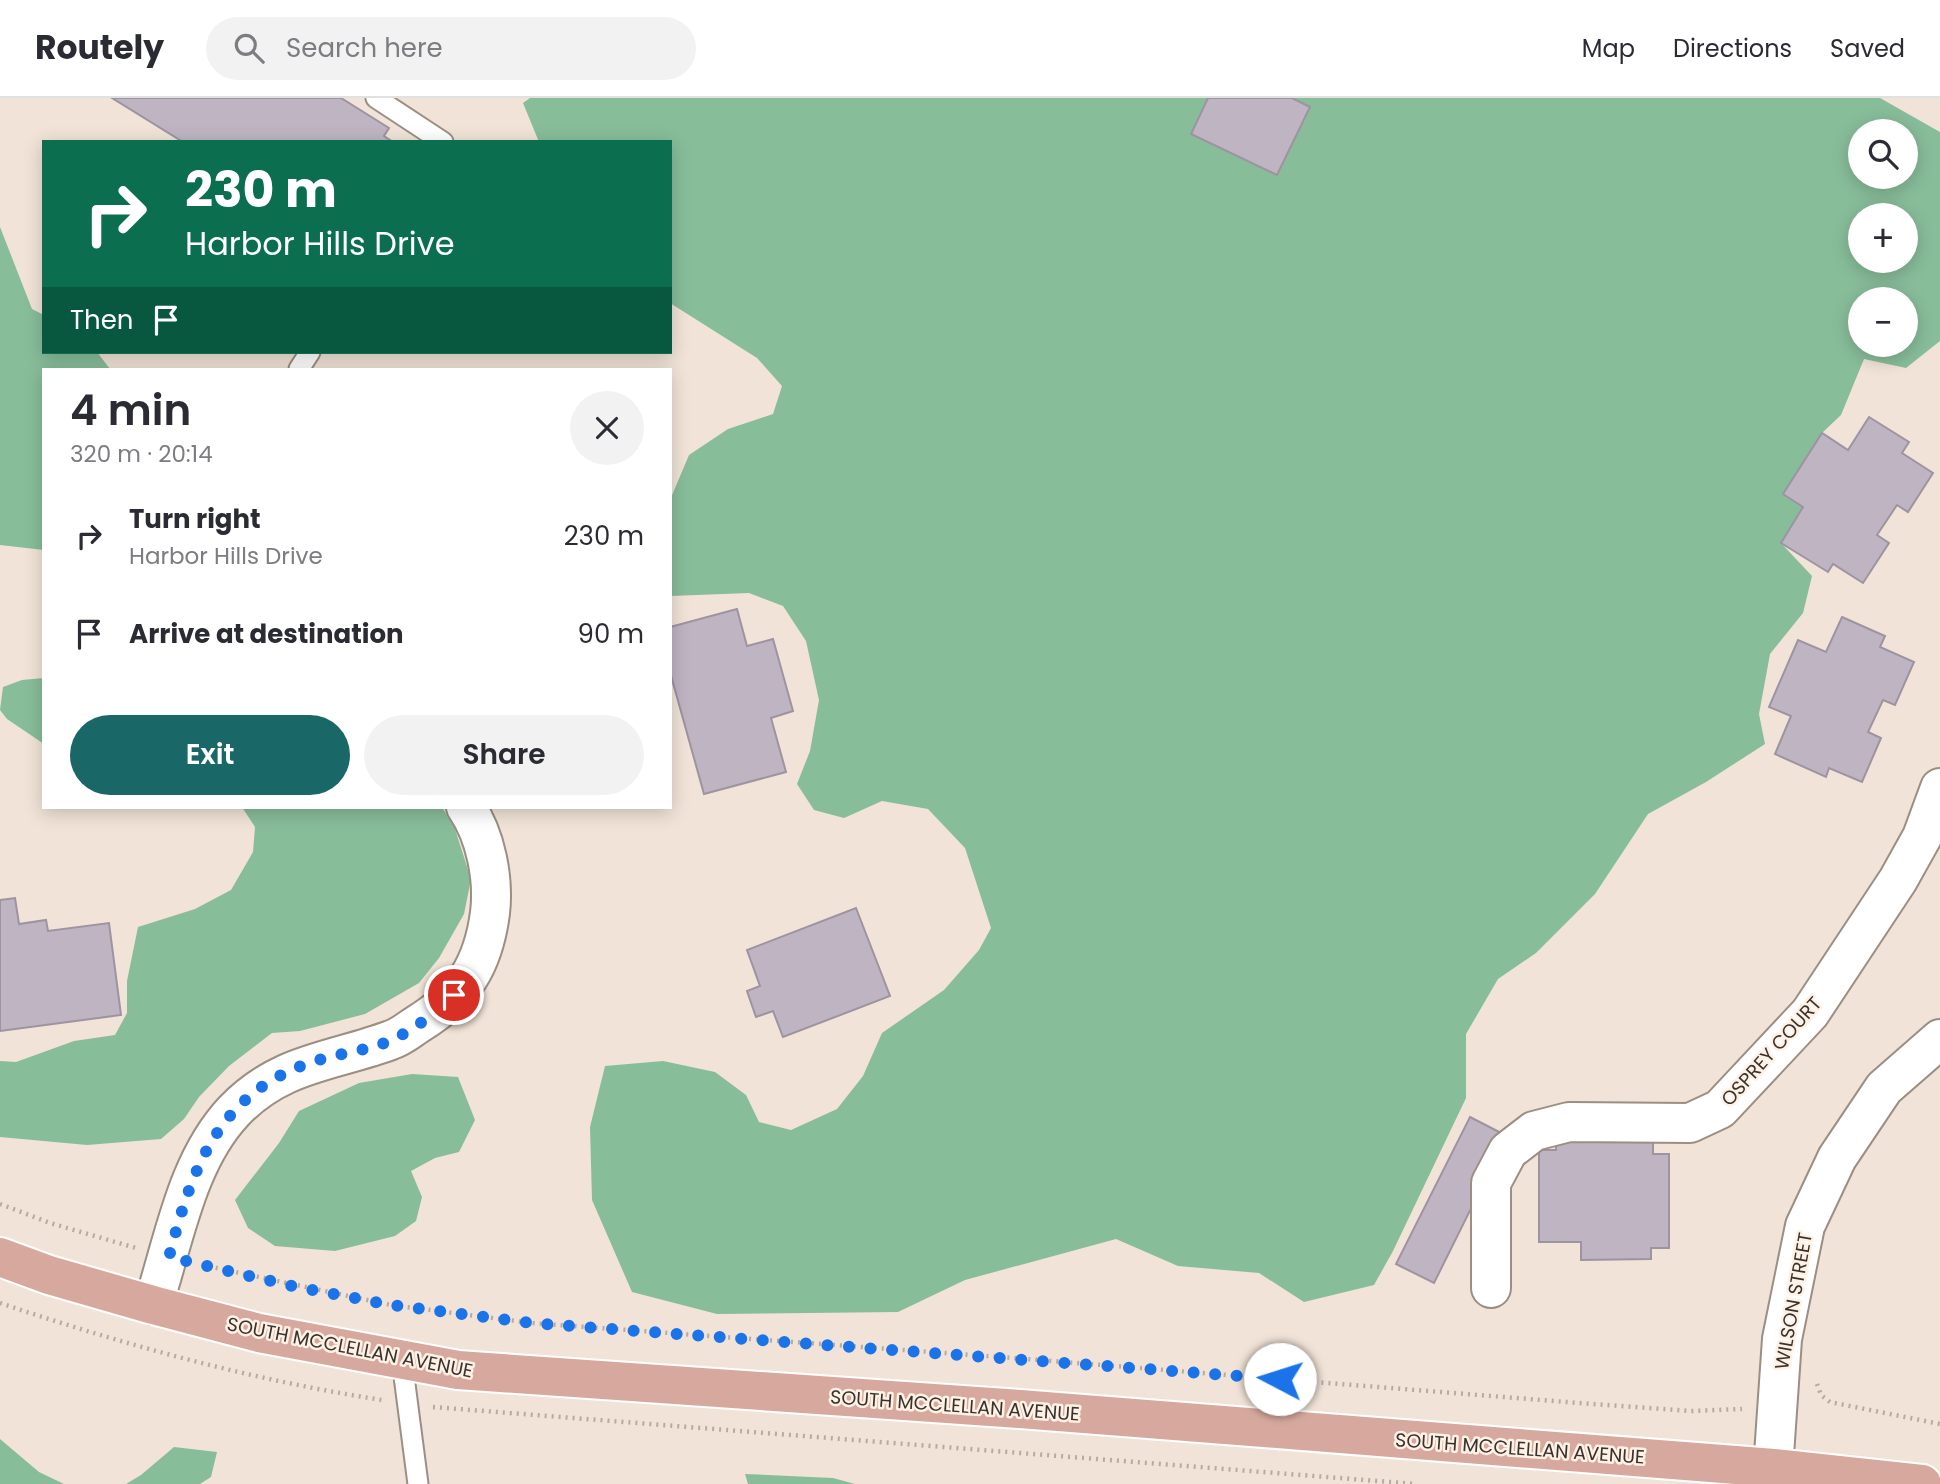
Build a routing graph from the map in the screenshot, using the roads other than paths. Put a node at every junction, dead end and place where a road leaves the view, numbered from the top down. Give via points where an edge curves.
1 (376, 98) edge
2 (440, 140) edge
3 (1940, 788) edge
4 (467, 809) edge
5 (1940, 1039) edge
6 (0, 1257) edge
7 (1491, 1288) dead end
8 (153, 1306) junction
9 (402, 1361) junction
10 (1773, 1476) edge
11 (418, 1484) edge
12 (1922, 1484) edge

1 - 2 lane
3 - 7 street, OSPREY COURT via 1922,837 1898,880 1810,1013 1720,1109 1690,1123 1569,1122 1534,1131 1508,1151 1491,1183
4 - 8 street via 486,851 491,901 486,942 470,979 438,1011 393,1040 310,1062 271,1081 236,1110 213,1136 194,1177
5 - 10 street, WILSON STREET via 1884,1088 1837,1158 1805,1226 1782,1339
6 - 8 main road, SOUTH MCCLELLAN AVENUE
8 - 9 main road, SOUTH MCCLELLAN AVENUE via 259,1333
9 - 10 main road, SOUTH MCCLELLAN AVENUE via 458,1370 1020,1409
9 - 11 lane
10 - 12 main road, SOUTH MCCLELLAN AVENUE

